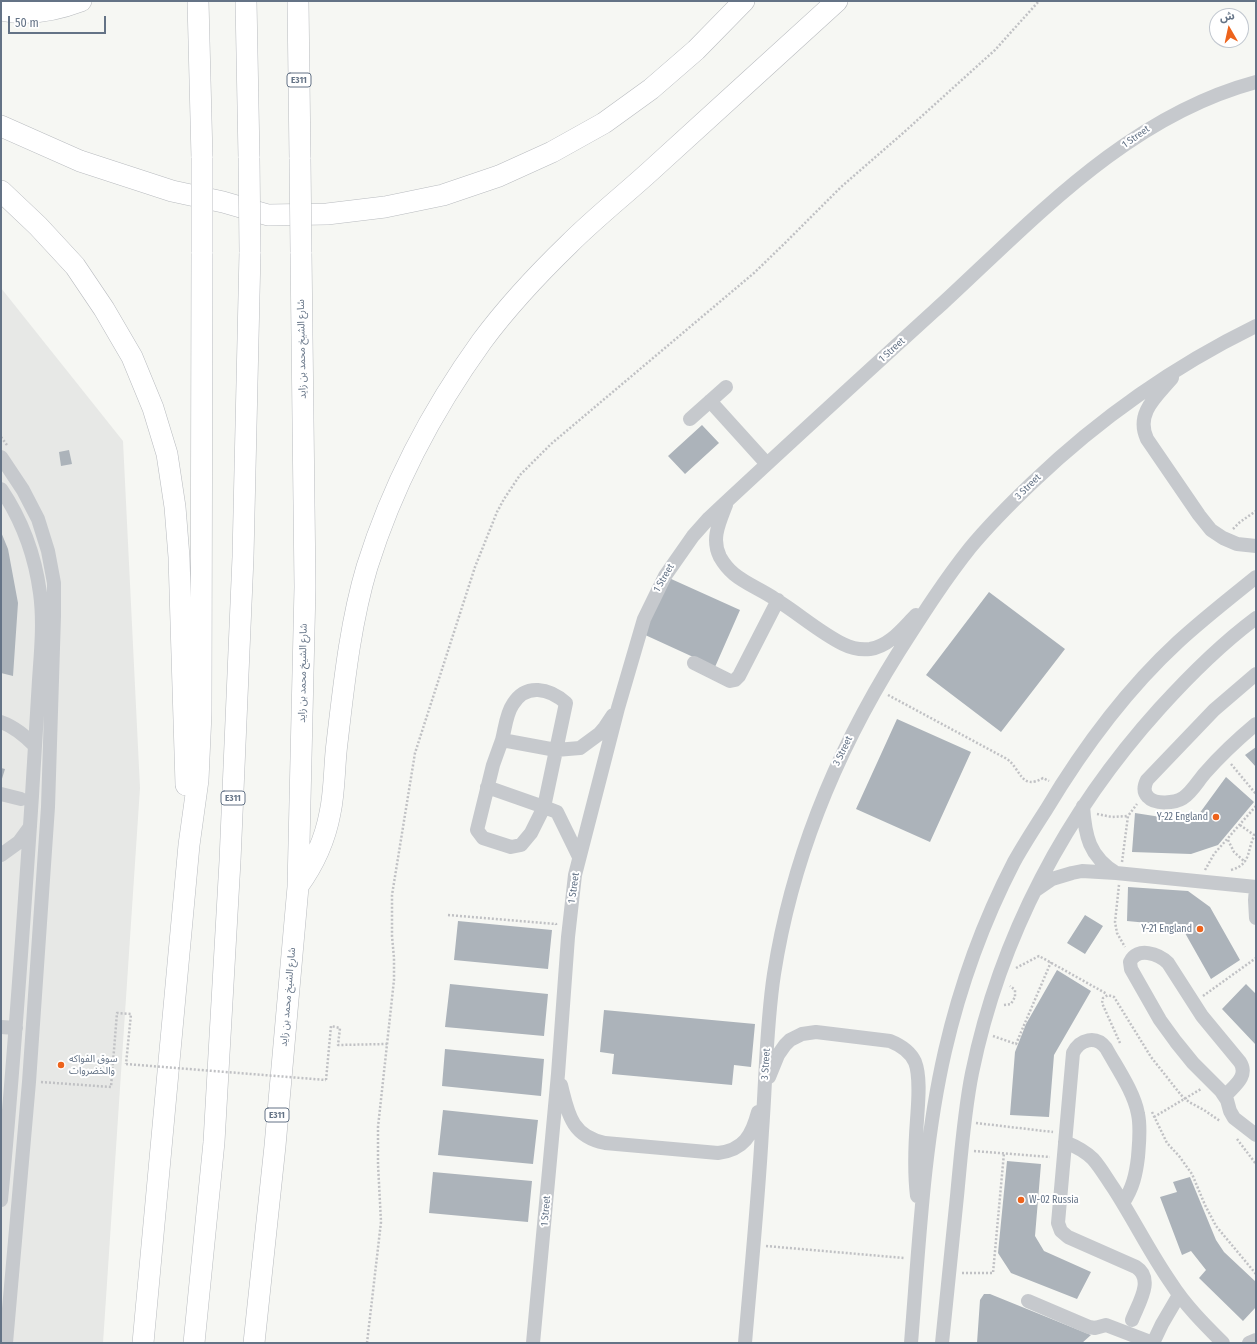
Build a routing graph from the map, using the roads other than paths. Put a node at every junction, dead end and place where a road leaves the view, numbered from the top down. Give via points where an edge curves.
1 (81, 1) edge
2 (198, 1) edge
3 (246, 1) edge
4 (298, 1) edge
5 (744, 1) edge
6 (838, 1) edge
7 (1, 10) edge
8 (1256, 82) edge
9 (1, 126) edge
10 (1, 191) edge
11 (1256, 326) edge
12 (1180, 368) junction
13 (726, 388) dead end
14 (710, 401) junction
15 (690, 419) dead end
16 (1, 457) edge
17 (767, 464) junction
18 (1, 489) edge
19 (727, 501) junction
20 (1256, 546) edge
21 (1256, 578) edge
22 (933, 598) junction
23 (778, 600) junction
24 (1256, 618) edge
25 (694, 663) dead end
26 (1256, 674) edge
27 (618, 708) junction
28 (1, 722) edge
29 (1256, 724) edge
30 (502, 740) junction
31 (35, 746) junction
32 (556, 750) junction
33 (487, 787) junction
34 (1, 794) edge
35 (21, 799) dead end
36 (544, 807) junction
37 (1088, 810) junction
38 (30, 827) junction
39 (189, 845) junction
40 (1, 855) edge
41 (579, 857) junction
42 (1118, 873) junction
43 (298, 887) junction
44 (1256, 887) edge
45 (1035, 890) junction
46 (1256, 918) edge
47 (1, 1027) edge
48 (16, 1028) junction
49 (7, 1067) edge
50 (558, 1074) junction
51 (764, 1089) junction
52 (1225, 1096) junction
53 (6, 1105) edge
54 (1256, 1135) edge
55 (1065, 1138) junction
56 (1, 1200) edge
57 (1123, 1203) junction
58 (921, 1214) junction
59 (1179, 1295) junction
60 (1028, 1301) dead end
61 (1132, 1320) dead end
62 (1256, 1340) edge
63 (6, 1343) edge
64 (143, 1343) edge
65 (194, 1343) edge
66 (254, 1343) edge
67 (533, 1343) edge
68 (745, 1343) edge
69 (911, 1343) edge
70 (942, 1343) edge
71 (1153, 1343) edge
72 (1223, 1343) edge
73 (1250, 1343) edge

1 - 7 highway via 37,12
2 - 39 highway, bridge via 202,158 201,713 198,780
3 - 65 highway, E311, bridge via 250,252 243,557 230,861 214,1142
4 - 43 highway, شارع الشيخ محمد بن زايد / E311, bridge via 305,587
5 - 9 highway via 696,50 652,89 597,127 552,152 499,176 443,195 385,207 327,214 268,216 223,202 172,191 80,161
6 - 43 highway via 570,243 510,306 483,340 442,403 406,470 367,567 351,632 328,821 316,858
8 - 17 street, 1 Street via 1210,97 1181,110 1091,169
10 - 39 highway via 75,266 132,357 153,408 164,447 175,507
11 - 12 street, 3 Street
12 - 20 street via 1145,414 1144,433 1211,530 1237,544
12 - 22 street, 3 Street via 1119,408 1045,471 973,545
13 - 14 street
14 - 15 street
14 - 17 street
16 - 63 street via 38,519 48,550 54,583 48,807 29,1082
17 - 19 street, 1 Street
18 - 31 street via 27,538 40,594 42,622
19 - 23 street via 716,535 720,558 735,575
19 - 27 street, 1 Street via 693,536 665,576 644,620
21 - 58 street via 1178,642 1125,697 1079,757 1015,861 973,955 952,1020 931,1129
22 - 23 street via 887,642 861,649 844,645
22 - 51 street, 3 Street via 877,689 822,798 786,913 774,975
23 - 25 street via 738,679 730,681
24 - 37 street via 1224,644 1172,694 1125,748
26 - 29 street via 1214,710 1147,780 1145,793 1157,801 1172,802 1182,799 1223,754
27 - 32 street via 606,727 580,748
27 - 41 street, 1 Street
28 - 31 street via 23,734
30 - 32 street
30 - 32 street via 512,706 520,695 532,689 549,692 566,703
30 - 33 street
31 - 38 street
32 - 36 street
33 - 36 street
33 - 36 street via 477,830 483,838 511,847 521,845 531,833
34 - 35 street
36 - 41 street via 557,812
37 - 42 street via 1085,831 1091,847 1100,861
37 - 45 street via 1062,839
38 - 40 street via 19,842
38 - 48 street
39 - 64 highway
41 - 50 street, 1 Street via 568,937
42 - 44 street
42 - 45 street via 1072,872 1052,879
43 - 66 highway, شارع الشيخ محمد بن زايد / E311
44 - 46 street
45 - 70 street via 1001,971 990,1033 972,1073 961,1150
47 - 48 street
48 - 49 street
49 - 53 street
50 - 51 street via 570,1118 578,1130 590,1139 605,1143 718,1153 738,1147 749,1137
50 - 67 street, 1 Street
51 - 58 street via 778,1055 790,1040 802,1034 816,1032 890,1041 902,1047 917,1069 914,1167
51 - 68 street, 3 Street
52 - 52 street via 1242,1077 1242,1065 1193,1003 1164,959 1148,953 1138,954 1132,958 1130,966 1160,1020 1180,1047
52 - 54 street via 1234,1118
53 - 56 street
55 - 57 street via 1093,1158
55 - 57 street via 1073,1053 1078,1045 1086,1040 1100,1042 1106,1048 1134,1101 1140,1125 1136,1176
55 - 61 street via 1059,1228 1064,1235 1143,1272 1146,1283
57 - 59 street
58 - 69 street
59 - 71 street
59 - 72 street
60 - 71 street via 1089,1327 1106,1325
62 - 73 street

